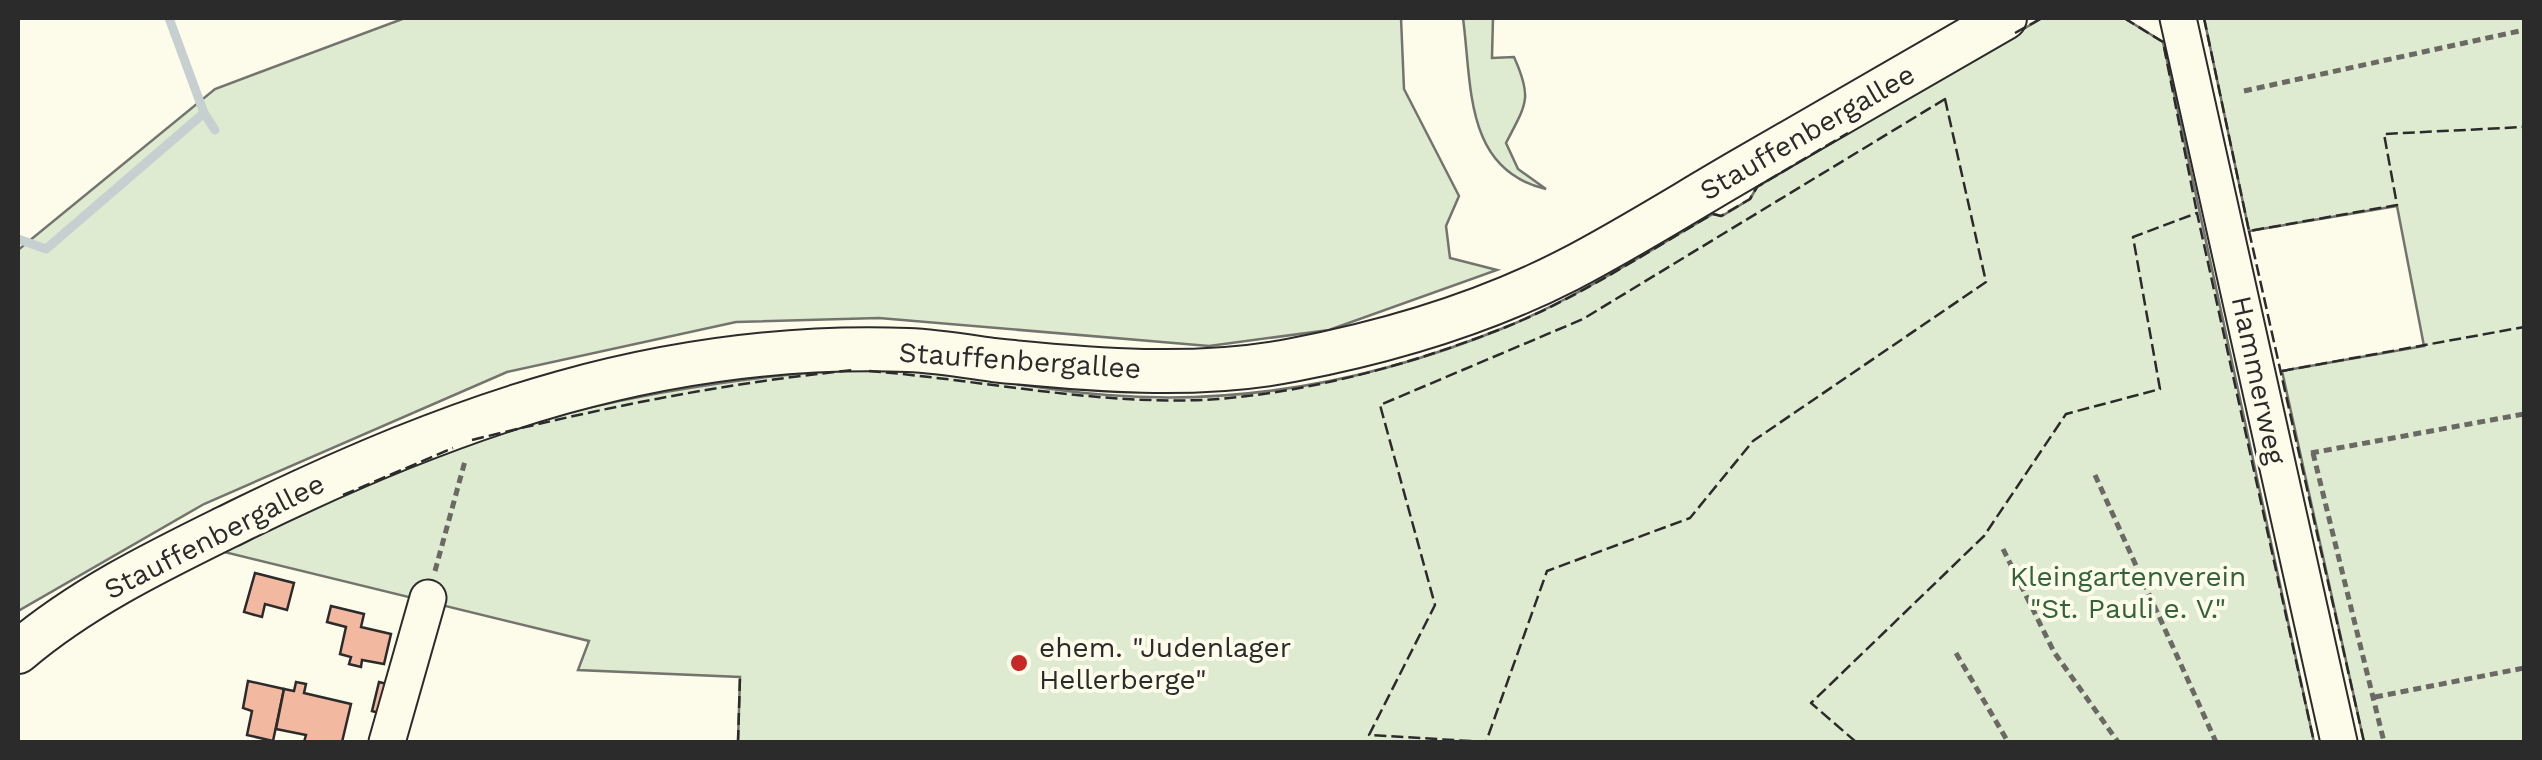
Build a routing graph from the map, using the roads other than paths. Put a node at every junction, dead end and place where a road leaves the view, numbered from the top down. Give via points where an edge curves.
1 (2005, 18) edge
2 (2178, 18) edge
3 (428, 598) road end
4 (18, 652) edge
5 (386, 742) edge
6 (2339, 742) edge

1 - 4 main road, Stauffenbergallee via 1566,271 1398,337 1286,362 1190,370 912,350 779,354 608,378 392,448 153,563 53,622
2 - 6 street, Hammerweg
3 - 5 street

